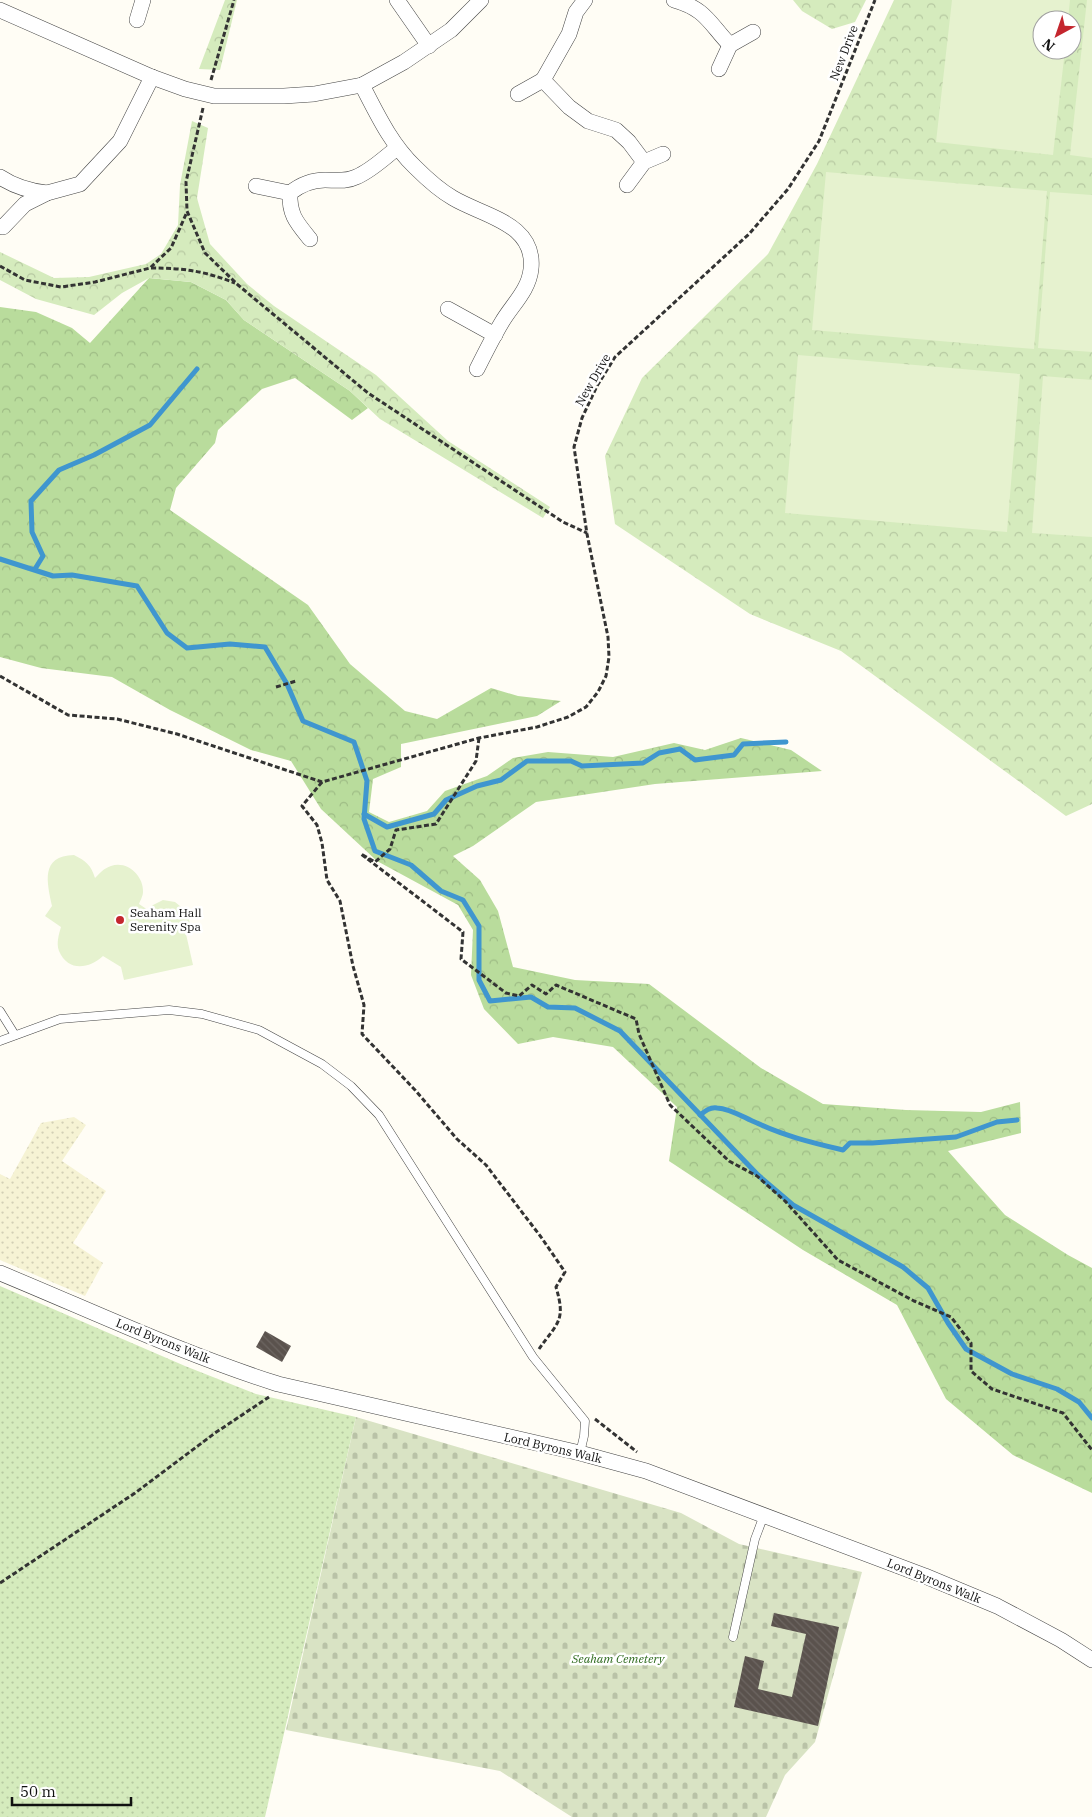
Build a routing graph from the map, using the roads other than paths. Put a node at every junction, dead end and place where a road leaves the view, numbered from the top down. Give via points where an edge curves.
1 (143, 0) edge
2 (398, 0) edge
3 (481, 0) edge
4 (674, 0) edge
5 (583, 1) edge
6 (0, 10) edge
7 (138, 20) dead end
8 (753, 32) dead end
9 (730, 45) junction
10 (429, 46) junction
11 (719, 69) dead end
12 (152, 78) junction
13 (543, 80) junction
14 (362, 85) junction
15 (518, 94) dead end
16 (397, 148) junction
17 (663, 154) dead end
18 (644, 162) junction
19 (0, 178) edge
20 (627, 185) dead end
21 (256, 186) dead end
22 (47, 192) junction
23 (290, 193) junction
24 (3, 227) dead end
25 (310, 239) dead end
26 (448, 309) dead end
27 (495, 334) junction
28 (477, 369) dead end
29 (0, 1011) edge
30 (14, 1035) junction
31 (0, 1041) edge
32 (0, 1273) edge
33 (580, 1453) junction
34 (764, 1514) junction
35 (733, 1637) dead end
36 (1092, 1660) edge

1 - 7 street
2 - 10 street
3 - 10 street via 451,30
4 - 9 street via 690,4 701,12
5 - 13 street
6 - 12 street
8 - 9 street
9 - 11 street
10 - 14 street
12 - 14 street via 214,96 314,94
12 - 22 street via 120,141 80,184
13 - 15 street
13 - 18 street via 588,122 616,130
14 - 16 street
16 - 23 street via 355,178 308,183
16 - 27 street via 450,196 507,223 524,241 531,269 526,287
17 - 18 street
18 - 20 street
19 - 22 street via 31,191
21 - 23 street
22 - 24 street via 25,204
23 - 25 street via 292,215
26 - 27 street
27 - 28 street
29 - 30 lane
30 - 31 lane
30 - 33 lane via 60,1019 169,1010 202,1014 258,1030 322,1064 351,1086 379,1115 533,1357 585,1421
32 - 33 street, Lord Byrons Walk via 238,1372
33 - 34 street, Lord Byrons Walk via 646,1471
34 - 35 lane via 754,1539
34 - 36 street, Lord Byrons Walk via 997,1606

